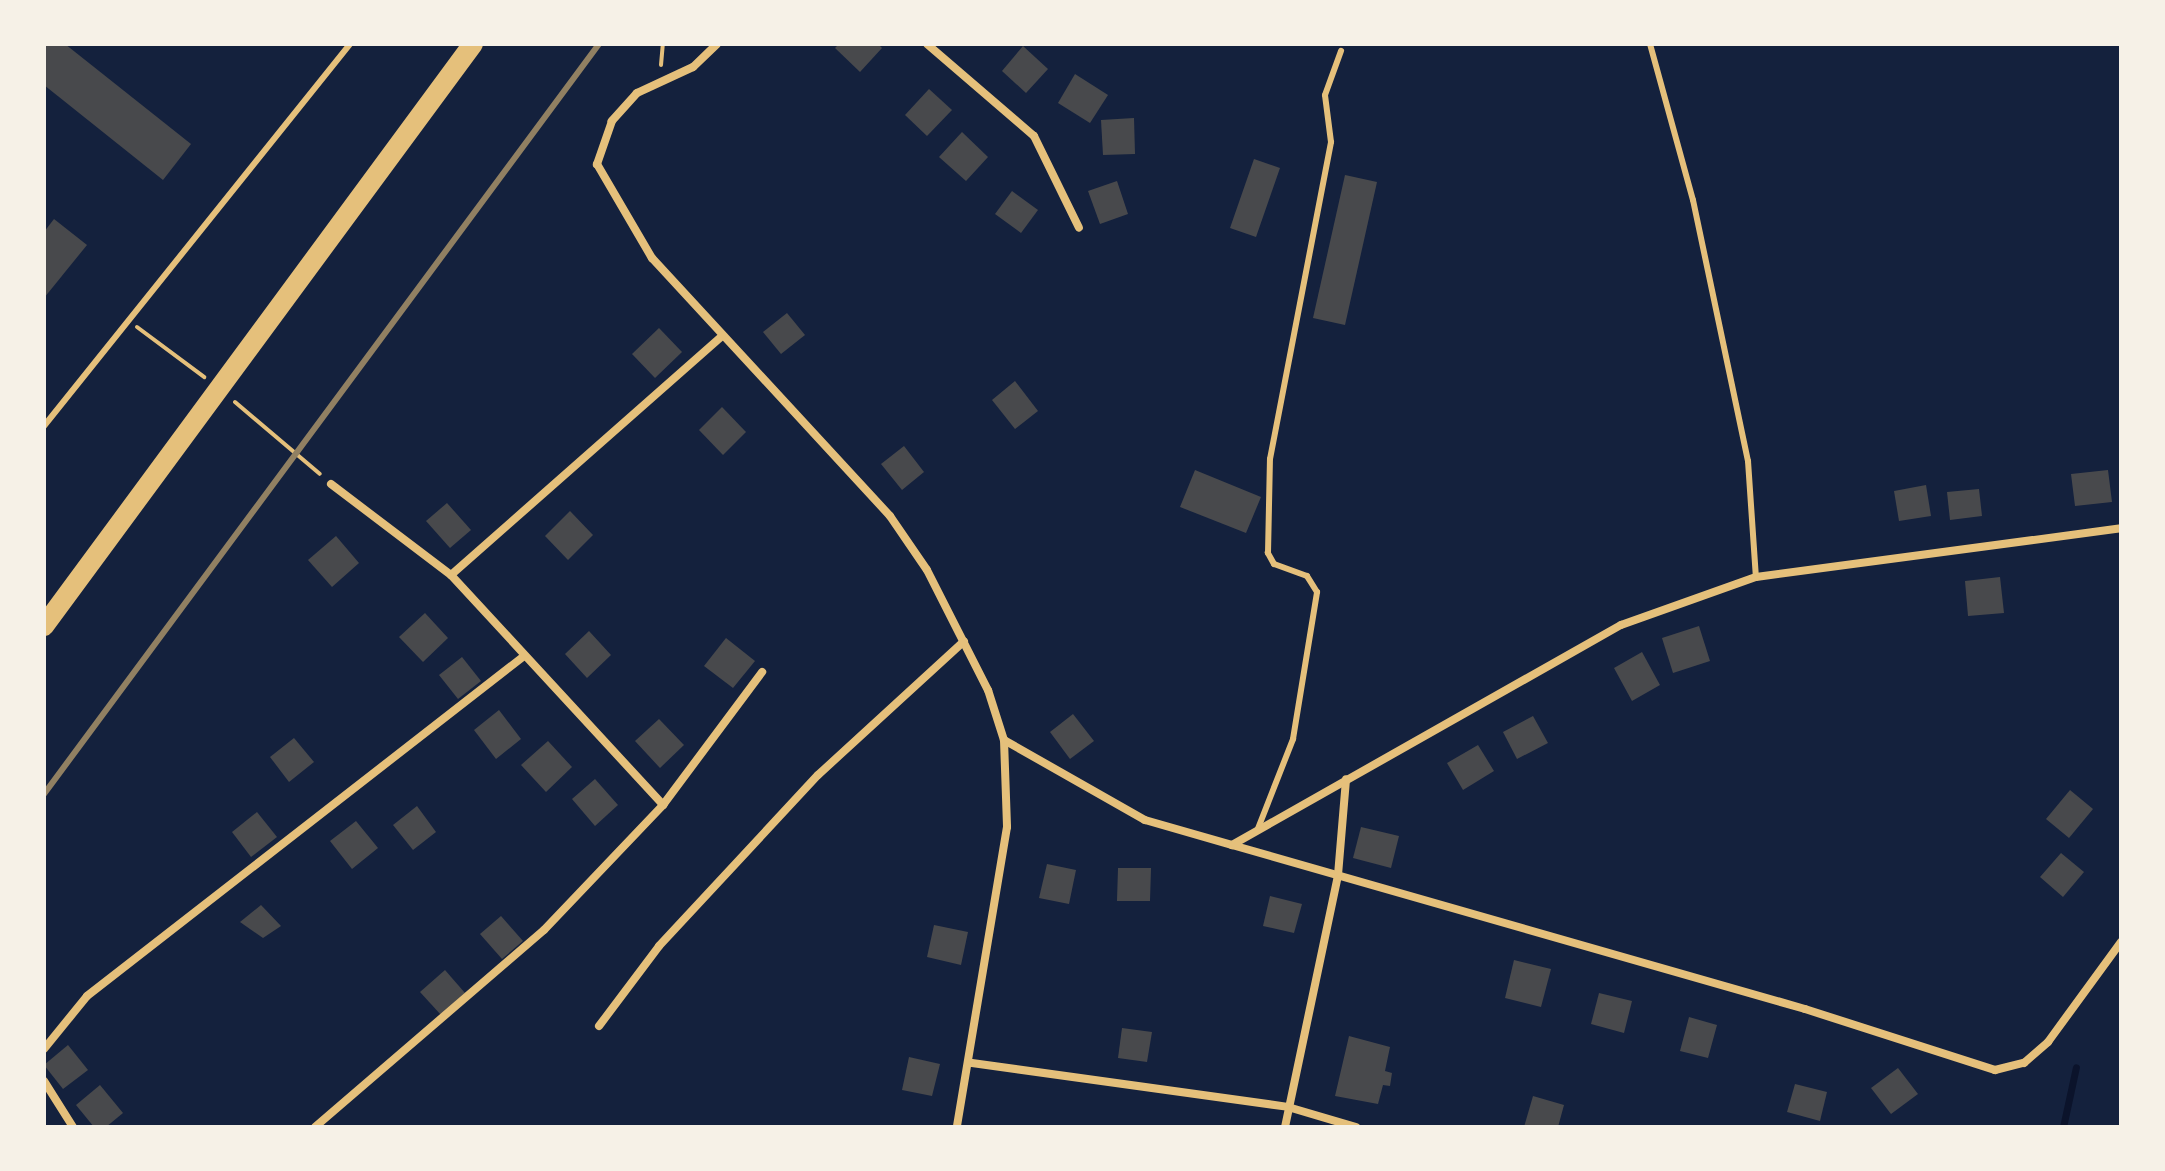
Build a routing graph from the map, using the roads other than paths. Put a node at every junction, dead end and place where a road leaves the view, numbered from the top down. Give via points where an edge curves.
1 (350, 44) edge
2 (473, 44) edge
3 (717, 44) edge
4 (927, 44) edge
5 (1650, 44) edge
6 (1341, 51) dead end
7 (1079, 228) dead end
8 (722, 336) junction
9 (44, 426) edge
10 (331, 484) dead end
11 (2121, 528) edge
12 (451, 575) junction
13 (1756, 577) junction
14 (44, 626) edge
15 (964, 641) junction
16 (524, 656) junction
17 (762, 672) dead end
18 (1004, 740) junction
19 (1346, 779) junction
20 (663, 805) junction
21 (1257, 831) junction
22 (1232, 845) junction
23 (1338, 875) junction
24 (2121, 942) edge
25 (599, 1026) dead end
26 (44, 1049) edge
27 (972, 1063) junction
28 (44, 1081) edge
29 (1288, 1107) junction
30 (73, 1127) edge
31 (315, 1127) edge
32 (957, 1127) edge
33 (1285, 1127) edge
34 (1356, 1127) edge

1 - 9 lane
2 - 14 main road
3 - 8 street via 693,67 637,93 612,121 597,164 652,258
4 - 7 street via 1034,136
5 - 13 lane via 1693,200 1748,461
6 - 21 lane via 1325,95 1331,142 1270,459 1268,553 1274,564 1307,576 1317,592 1293,739
8 - 12 street
8 - 15 street via 890,516 927,570
10 - 12 street
11 - 13 street
12 - 16 street
13 - 19 street via 1621,625
15 - 18 street
15 - 25 street via 818,775 659,946
16 - 20 street
16 - 26 street via 87,996
17 - 20 street
18 - 22 street via 1145,820
18 - 27 street via 1007,827
19 - 21 street
19 - 23 street
20 - 31 street via 544,930
21 - 22 street
22 - 23 street
23 - 24 street via 1805,1009 1995,1070 2024,1063 2048,1042
23 - 29 street
27 - 29 street
27 - 32 street
28 - 30 street
29 - 33 street
29 - 34 street

